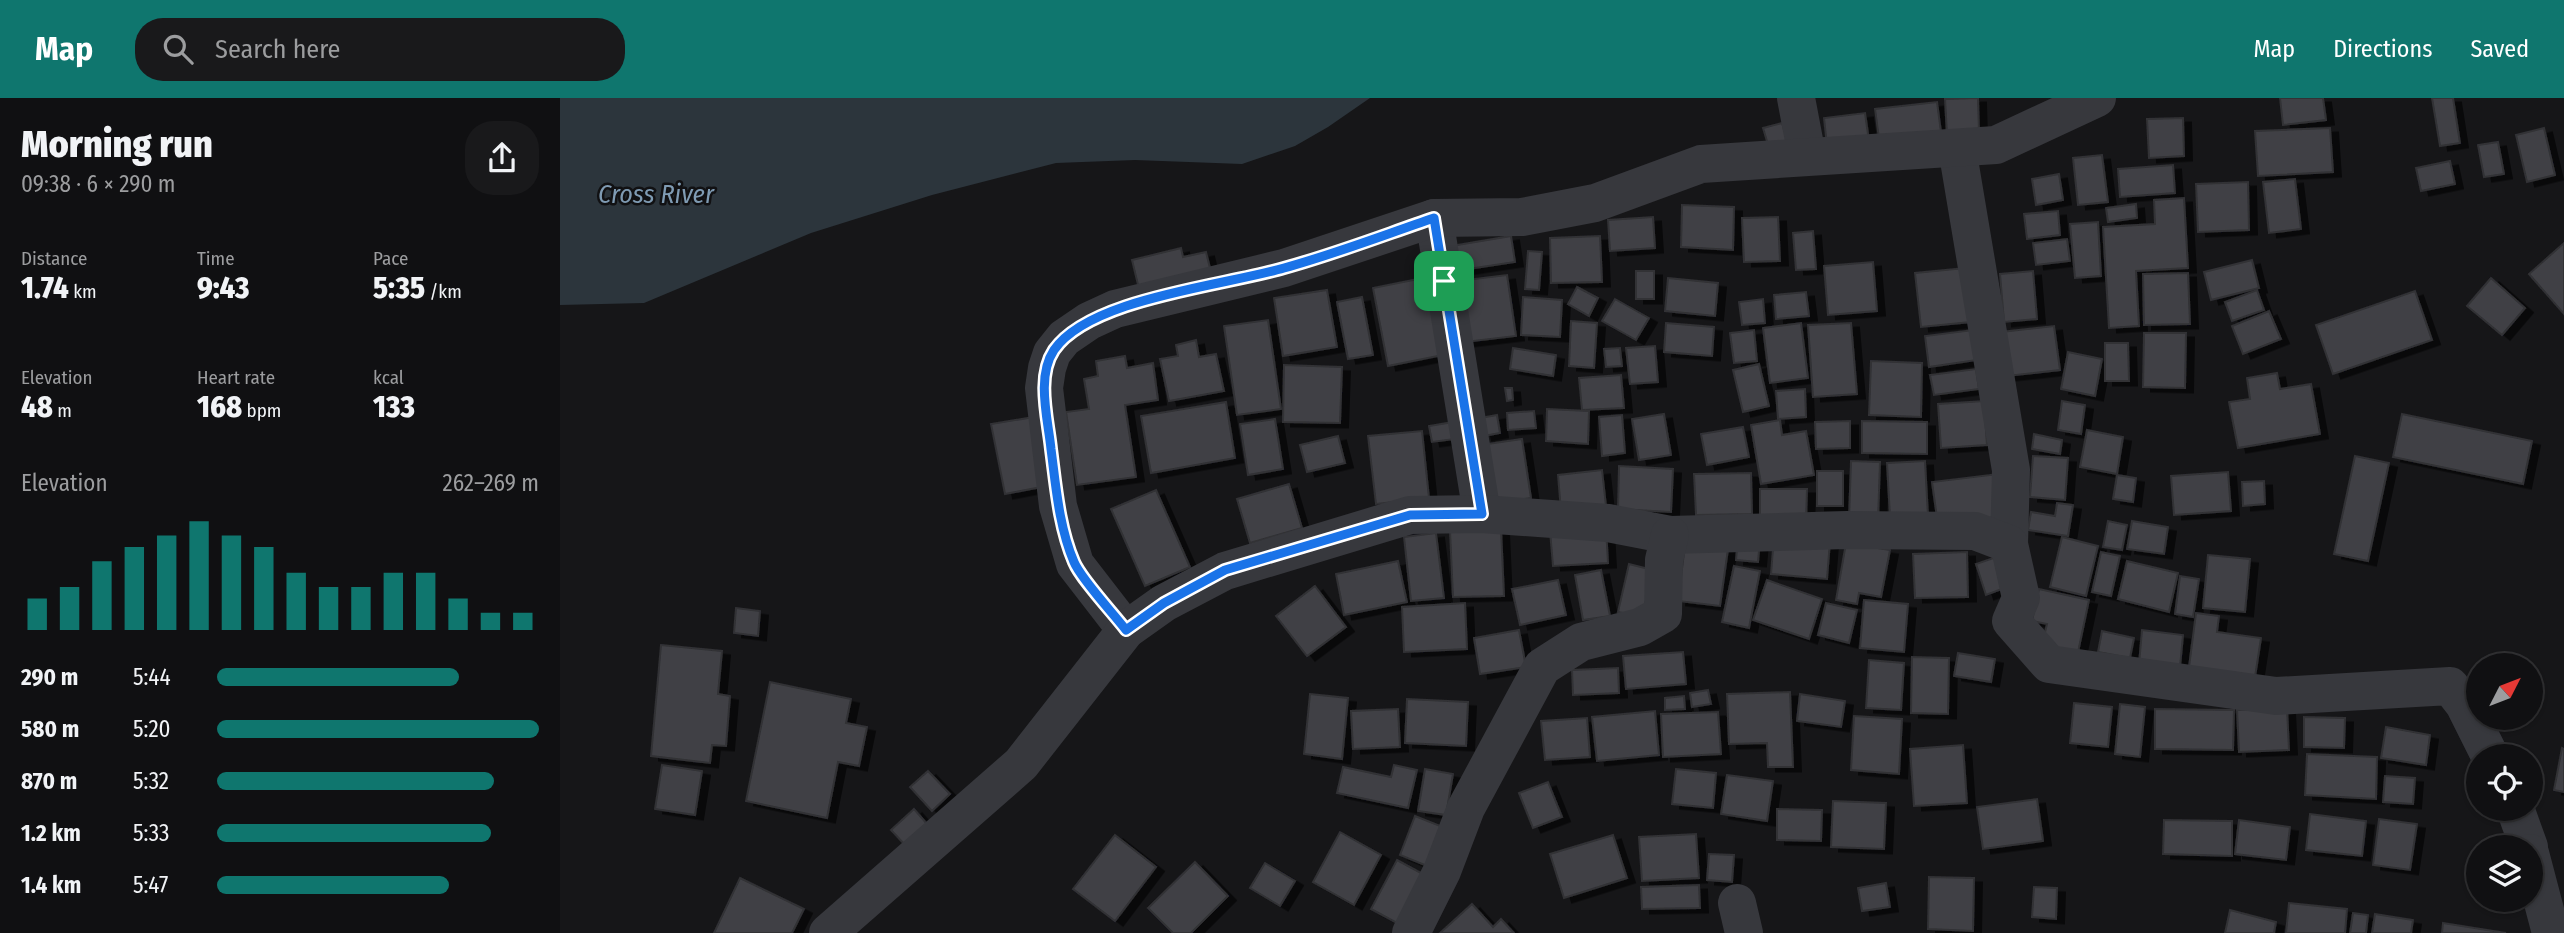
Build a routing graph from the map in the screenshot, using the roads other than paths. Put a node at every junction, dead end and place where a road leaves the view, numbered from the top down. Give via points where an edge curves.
1 (1796, 98) edge
2 (2097, 98) edge
3 (1957, 148) junction
4 (1807, 156) junction
5 (1434, 218) junction
6 (1482, 514) junction
7 (1670, 535) junction
8 (2009, 544) junction
9 (1126, 630) junction
10 (2484, 744) edge
11 (2543, 903) edge
12 (828, 933) edge
13 (1411, 933) edge
14 (2551, 933) edge

1 - 4 street
2 - 3 street via 1996,145
3 - 4 street
3 - 8 street via 2011,470
4 - 5 street via 1701,164 1595,203 1522,218
5 - 6 street
5 - 9 street via 1284,268 1115,309 1088,321 1052,353 1044,388 1058,506 1075,564
6 - 7 street via 1608,523
6 - 9 street via 1410,515 1225,570
7 - 8 street via 1975,531
7 - 13 street via 1664,560 1663,614 1640,627 1581,642 1542,667 1472,797
8 - 10 street via 2021,598 2011,621 2049,664 2276,696 2451,686
9 - 12 street via 1021,764
11 - 14 street

